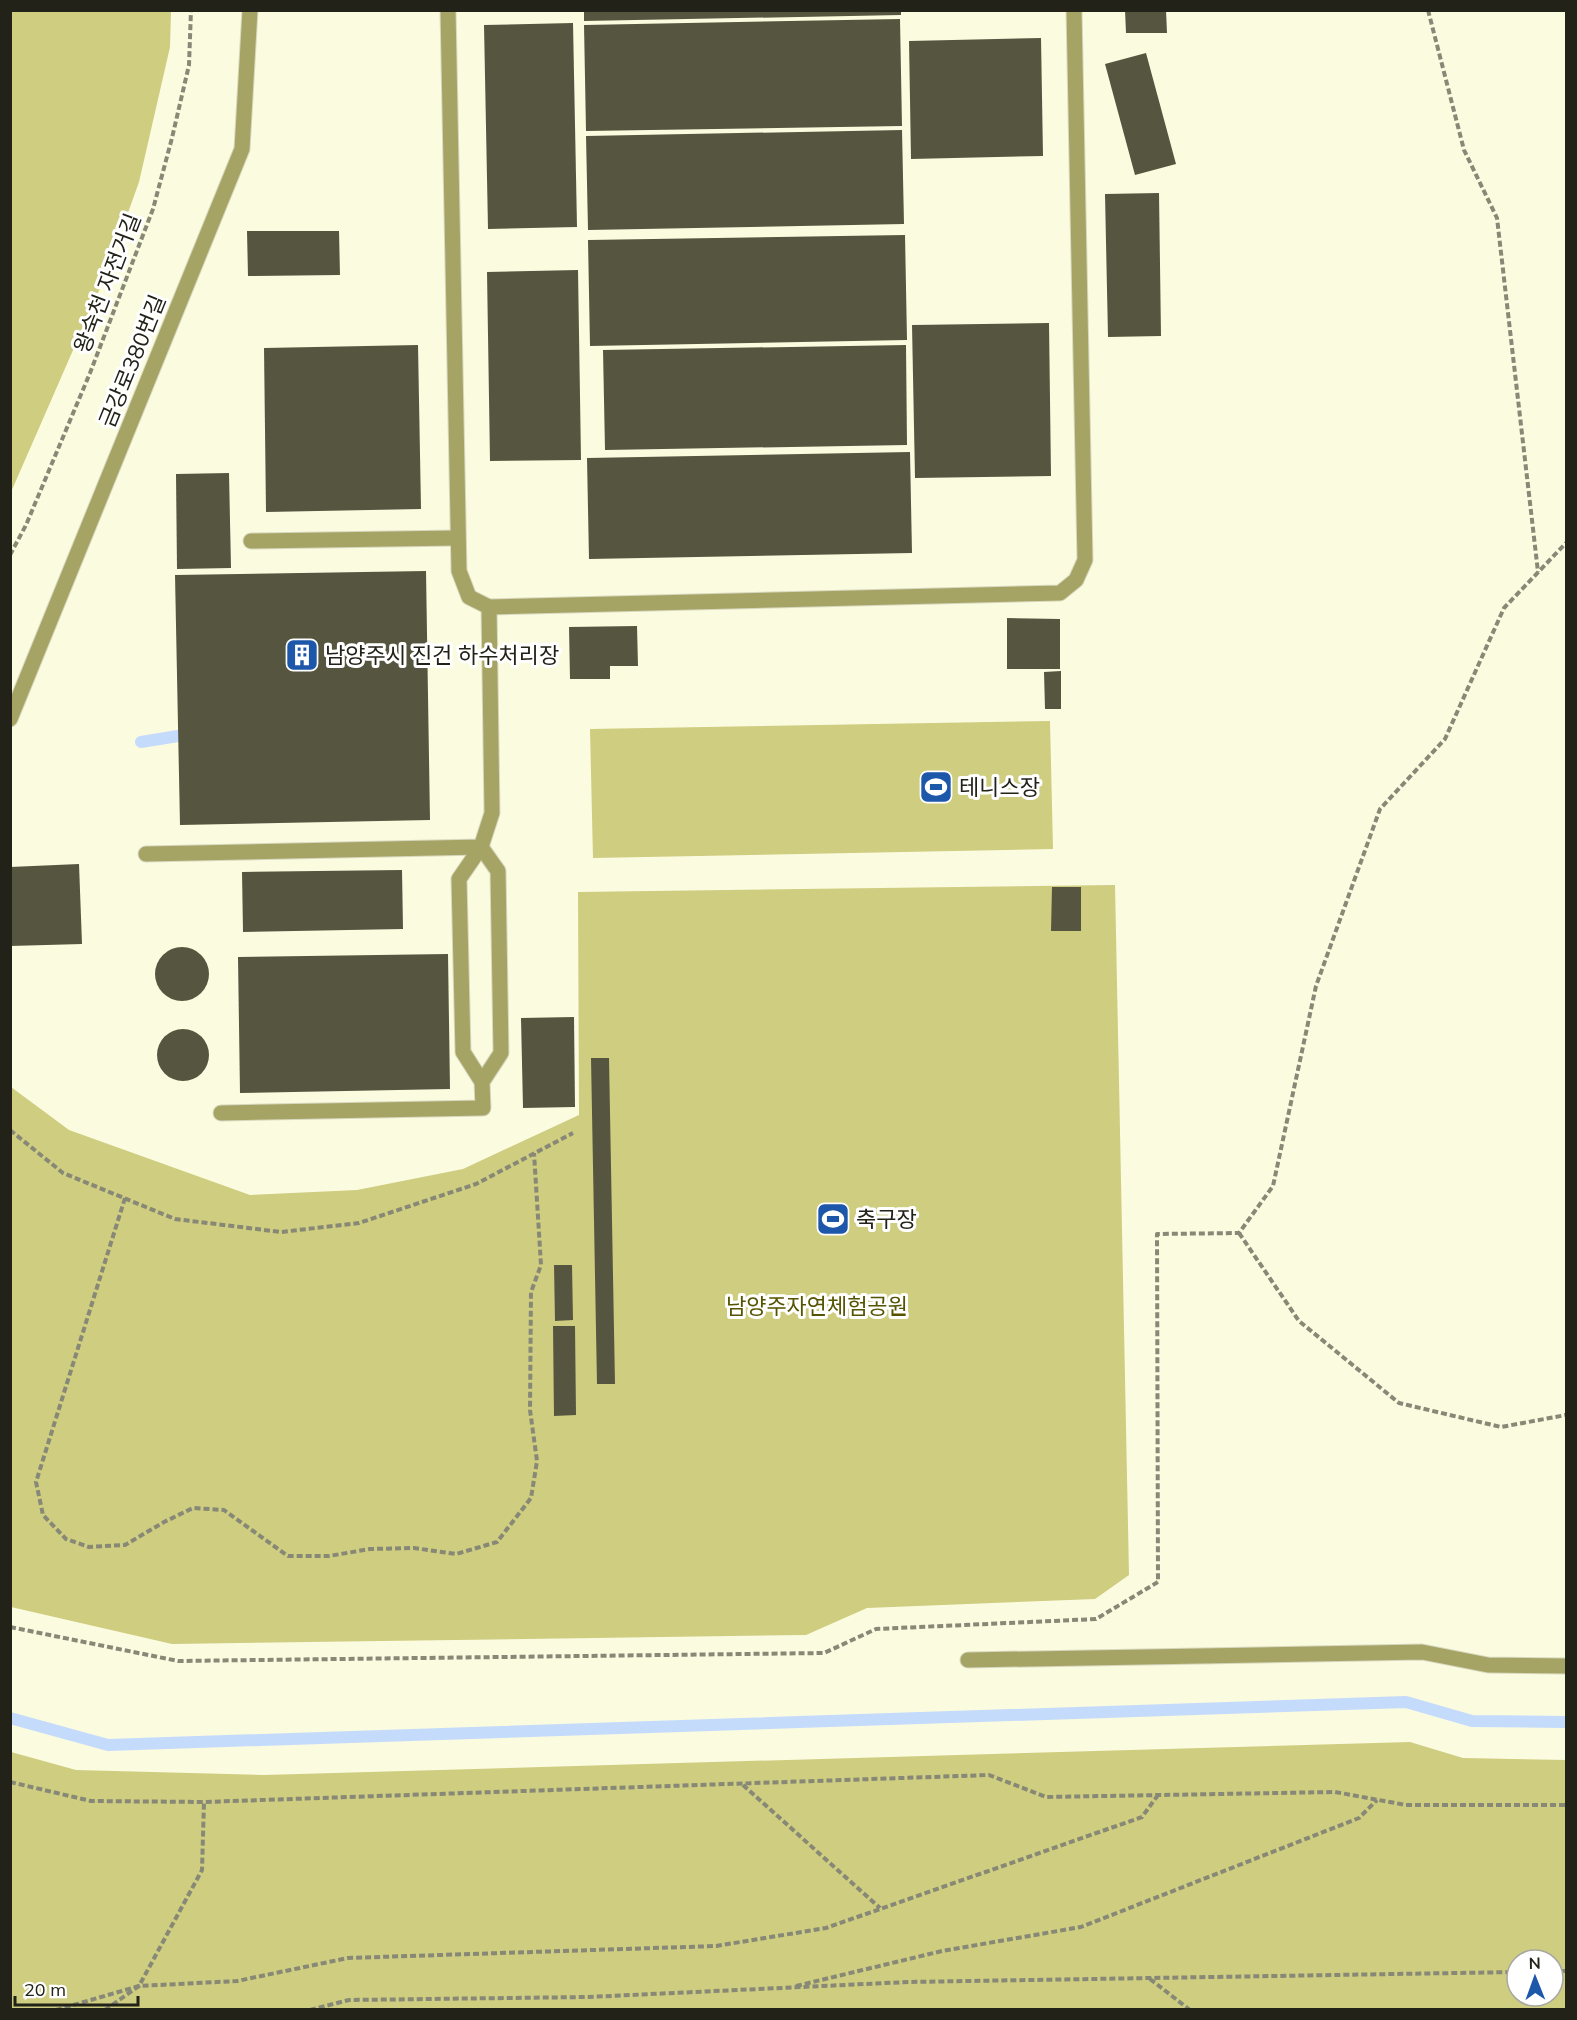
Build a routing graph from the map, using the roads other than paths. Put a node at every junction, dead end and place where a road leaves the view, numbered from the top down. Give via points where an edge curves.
1 (250, 10) edge
2 (448, 10) edge
3 (1074, 10) edge
4 (457, 538) junction
5 (251, 541) dead end
6 (489, 607) junction
7 (10, 719) edge
8 (481, 847) junction
9 (146, 854) dead end
10 (482, 1082) junction
11 (221, 1113) dead end
12 (968, 1660) dead end
13 (1566, 1666) edge

1 - 7 street, 금강로380번길 via 242,149
2 - 4 street
3 - 6 street via 1085,560 1076,580 1060,593
4 - 5 street
4 - 6 street via 459,571 469,597
6 - 8 street via 492,813
8 - 9 street
8 - 10 street via 498,871 501,1053
8 - 10 street via 459,879 463,1052
10 - 11 street via 483,1108
12 - 13 street via 1422,1652 1488,1665

